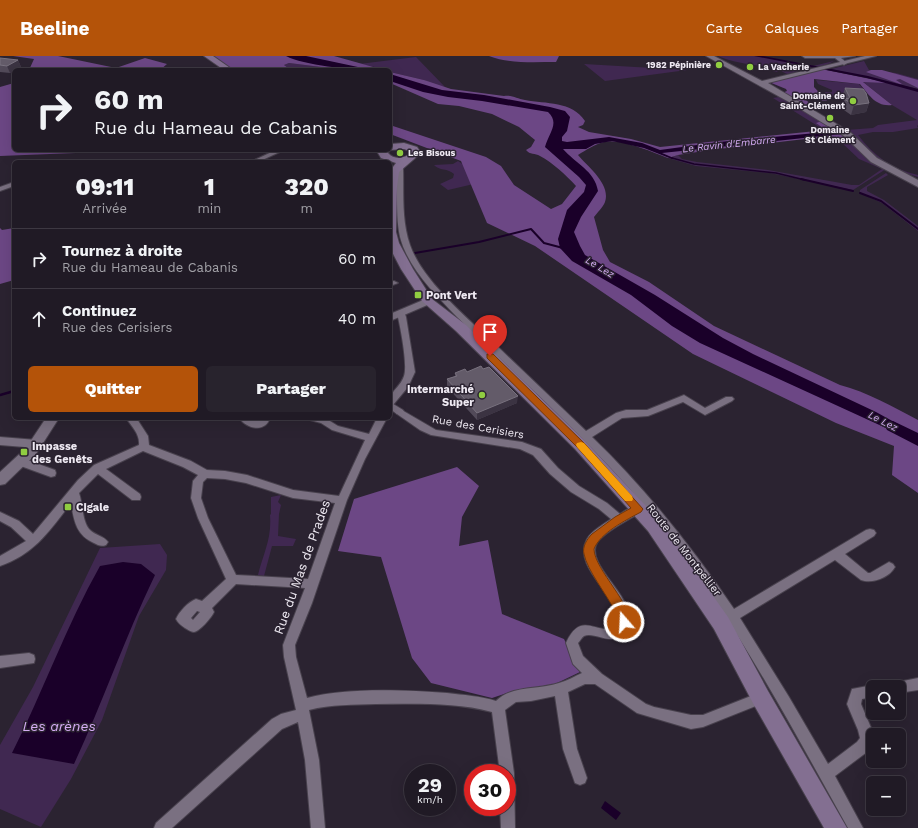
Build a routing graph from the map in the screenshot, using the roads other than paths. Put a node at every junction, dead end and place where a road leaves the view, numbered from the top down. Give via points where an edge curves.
1 (208, 56) edge
2 (710, 56) edge
3 (805, 56) edge
4 (852, 56) edge
5 (873, 56) edge
6 (836, 57) junction
7 (844, 62) junction
8 (226, 68) edge
9 (758, 81) junction
10 (392, 139) edge
11 (408, 146) junction
12 (392, 150) edge
13 (276, 152) edge
14 (385, 153) edge
15 (258, 160) edge
16 (404, 162) junction
17 (392, 178) edge
18 (918, 184) edge
19 (12, 185) edge
20 (0, 189) edge
21 (392, 235) edge
22 (428, 301) junction
23 (401, 313) junction
24 (392, 317) edge
25 (729, 399) dead end
26 (392, 401) edge
27 (392, 406) edge
28 (400, 412) joint
29 (53, 420) edge
30 (132, 420) edge
31 (246, 420) edge
32 (264, 420) edge
33 (320, 420) edge
34 (381, 420) edge
35 (586, 436) junction
36 (371, 438) junction
37 (0, 441) edge
38 (37, 444) junction
39 (143, 447) junction
40 (22, 462) junction
41 (98, 468) junction
42 (51, 473) dead end
43 (205, 474) junction
44 (0, 480) edge
45 (74, 494) junction
46 (136, 497) dead end
47 (342, 500) junction
48 (638, 509) junction
49 (0, 516) edge
50 (619, 519) junction
51 (870, 533) dead end
52 (34, 541) junction
53 (102, 542) dead end
54 (836, 554) junction
55 (0, 562) edge
56 (889, 567) dead end
57 (234, 579) junction
58 (312, 584) junction
59 (203, 608) dead end
60 (733, 616) junction
61 (29, 659) dead end
62 (0, 662) edge
63 (597, 678) junction
64 (918, 684) edge
65 (906, 686) edge
66 (561, 688) junction
67 (866, 692) edge
68 (761, 698) junction
69 (498, 708) junction
70 (303, 710) junction
71 (506, 764) edge
72 (826, 775) junction
73 (580, 778) dead end
74 (508, 816) edge
75 (161, 828) edge
76 (318, 828) edge
77 (508, 828) edge
78 (836, 828) edge
79 (856, 828) edge

1 - 8 main road
2 - 9 street
3 - 6 street
4 - 6 street
5 - 7 street
6 - 7 street
7 - 9 street
9 - 18 street via 842,131 874,160
10 - 11 main road
11 - 12 main road
11 - 16 main road via 416,153
13 - 15 street
14 - 16 main road via 395,160
16 - 17 main road, Route de Montpellier
16 - 35 street, Route de Montpellier via 400,178 404,240 412,258 458,312
19 - 20 street
21 - 22 main road, Route de Montpellier via 396,249
22 - 23 street
22 - 48 main road, Route de Montpellier via 461,328 580,445
23 - 24 street
23 - 26 street via 411,371
25 - 35 street via 704,412 684,398 678,399 648,413 619,415
27 - 28 street, Rue des Cerisiers
28 - 50 street, Rue des Cerisiers via 434,433 515,444 537,452 575,489
29 - 38 street
30 - 39 street via 144,440
31 - 32 street via 250,424 258,425
33 - 36 street via 335,428
34 - 36 street, Rue du Mas de Prades
35 - 60 street, Route de Montpellier via 664,521
36 - 47 street, Rue du Mas de Prades
37 - 38 street
38 - 40 street
39 - 41 street
39 - 43 street
40 - 42 street
40 - 44 street
41 - 45 street
41 - 46 street
43 - 47 street via 247,479 293,494
43 - 57 street via 198,481 196,498 203,518
45 - 52 street
45 - 53 street via 81,527 86,534
47 - 58 street, Rue du Mas de Prades
48 - 50 street
48 - 68 main road, Route de Montpellier via 654,526 705,597
49 - 52 street via 13,523
50 - 63 street via 592,540 589,554 619,606 624,622 618,630 608,634 582,631 572,643 578,660
51 - 54 street
52 - 55 street
54 - 56 street via 865,577 872,578
54 - 60 street
57 - 58 street
57 - 59 street
58 - 70 street, Rue du Mas de Prades via 289,645
60 - 72 street, Route de Montpellier
61 - 62 street
63 - 66 street via 584,678
63 - 68 street via 642,709 691,722 703,721
64 - 65 street
66 - 69 street via 515,696
66 - 73 street via 570,749
67 - 72 street via 857,693 854,704 867,740 862,747
68 - 78 main road, Route de Montpellier
69 - 70 street via 488,704 414,697 335,698 318,701
69 - 71 street
70 - 75 street via 277,724
70 - 76 street, Rue du Mas de Prades via 312,760
72 - 79 street, Route de Montpellier
74 - 77 street

